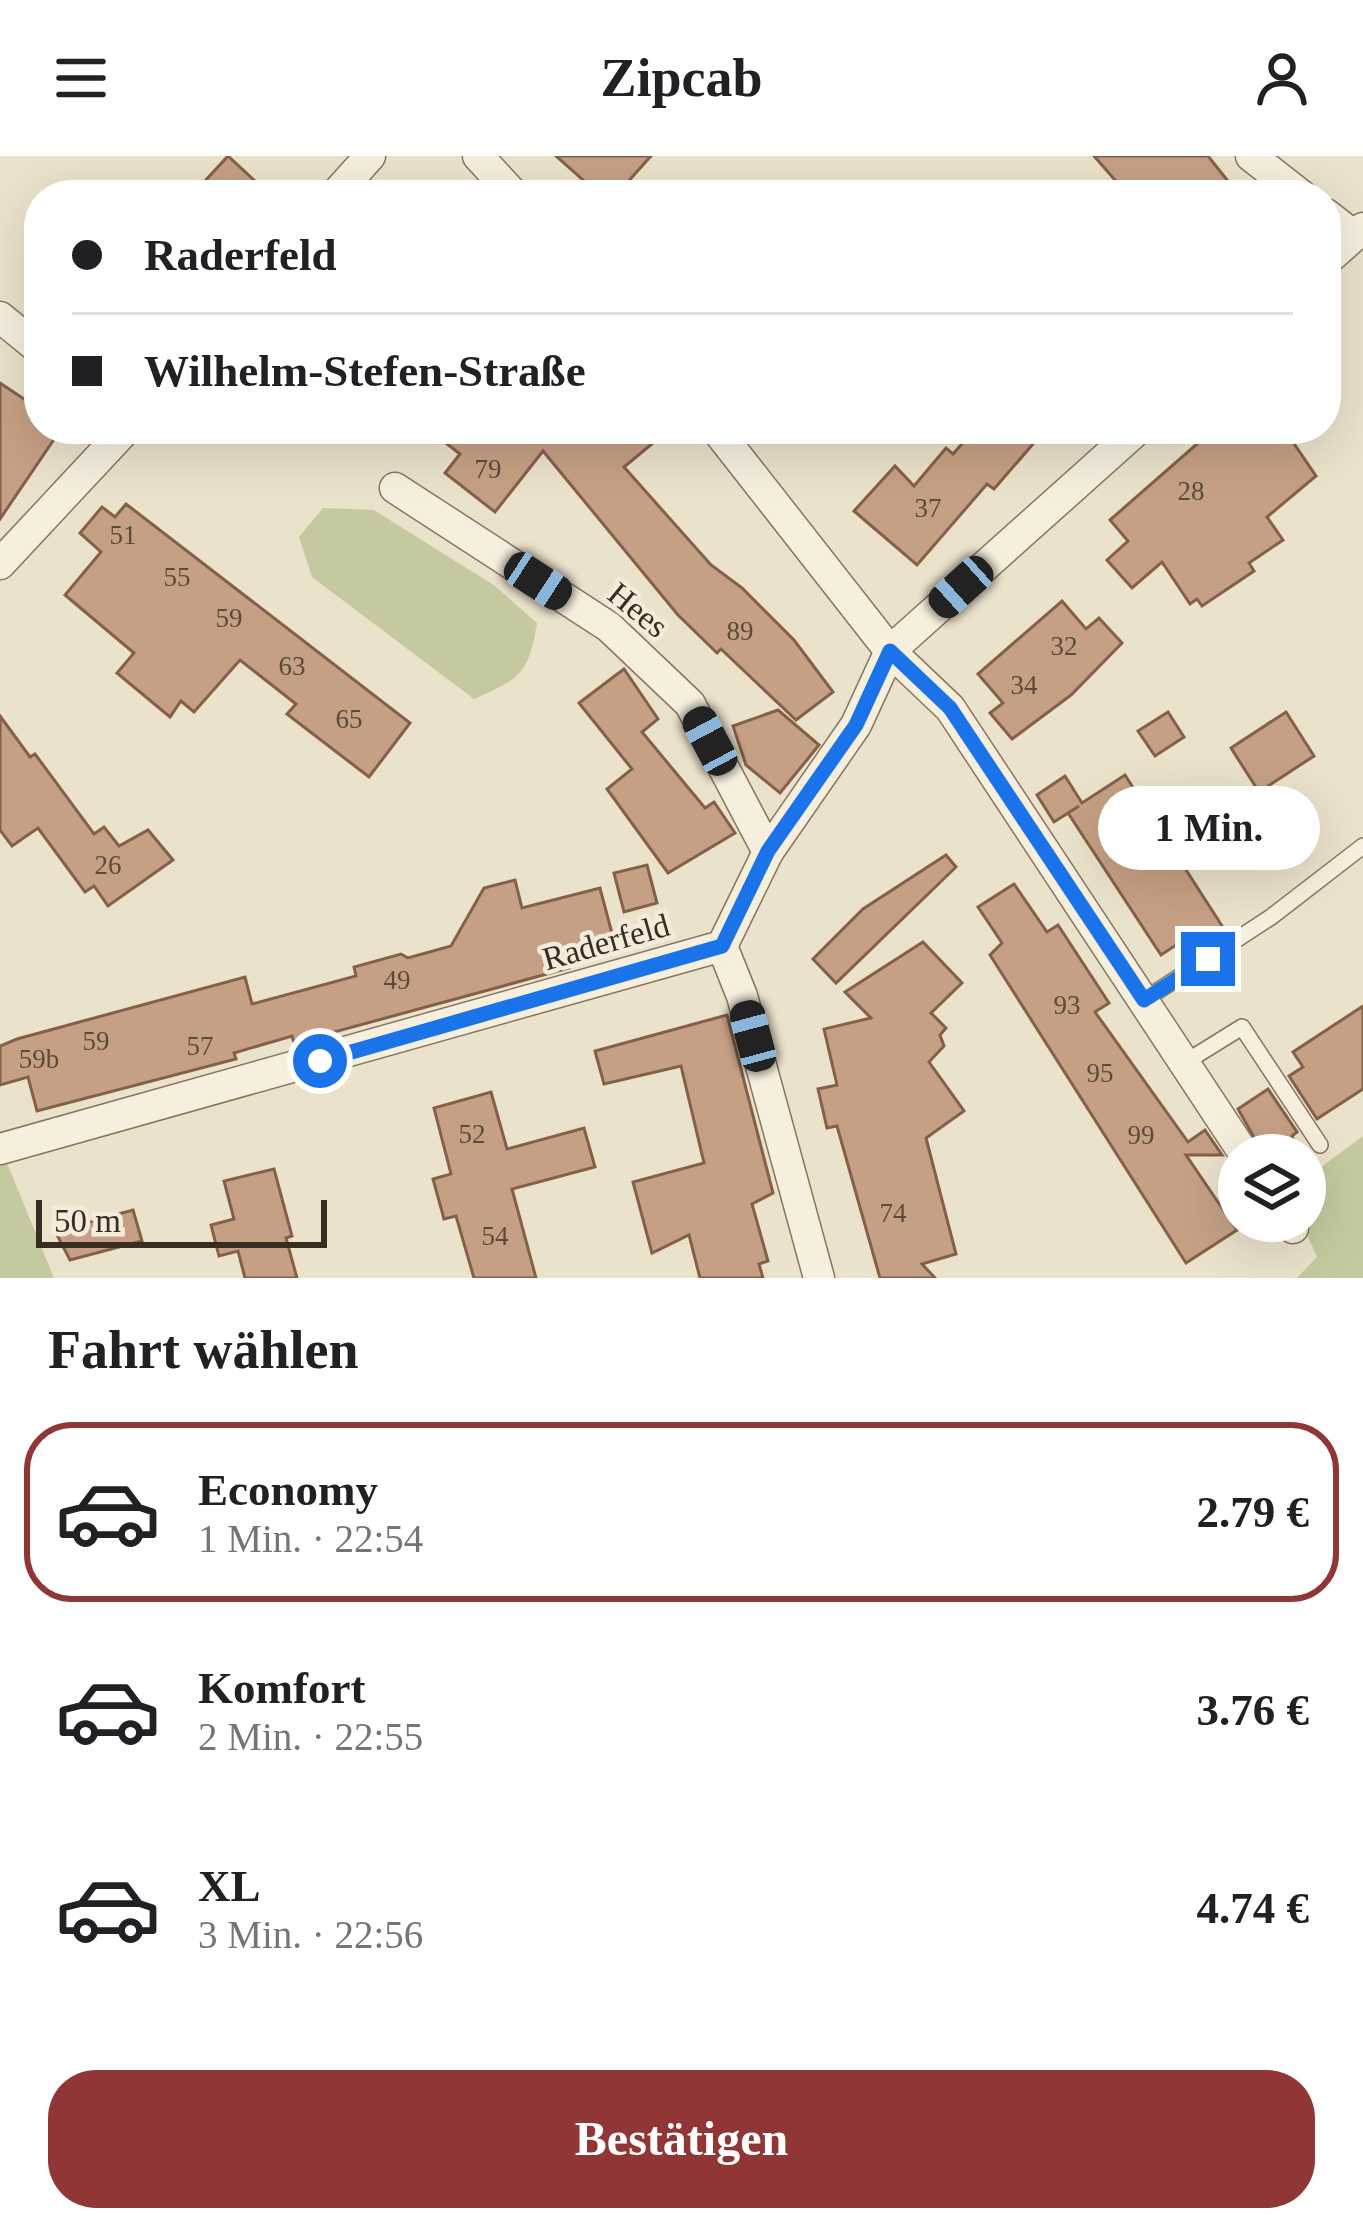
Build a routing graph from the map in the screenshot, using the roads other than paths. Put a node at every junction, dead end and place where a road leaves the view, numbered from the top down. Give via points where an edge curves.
1 (370, 156) edge
2 (478, 156) edge
3 (1251, 156) edge
4 (348, 180) edge
5 (500, 180) edge
6 (1282, 180) edge
7 (0, 317) edge
8 (24, 337) edge
9 (112, 444) edge
10 (728, 444) edge
11 (1121, 444) edge
12 (394, 488) dead end
13 (0, 564) edge
14 (890, 651) junction
15 (1363, 845) edge
16 (768, 851) junction
17 (722, 946) junction
18 (1144, 1000) junction
19 (1184, 1063) junction
20 (1231, 1134) edge
21 (1313, 1134) edge
22 (0, 1149) edge
23 (819, 1278) edge

1 - 4 street
2 - 5 street
3 - 6 street
7 - 8 street
9 - 13 street
10 - 14 street
11 - 14 street, Raderfeld
12 - 16 street, Hees via 610,627 690,704
14 - 16 street, Raderfeld via 856,725
14 - 18 street via 950,708
15 - 18 lane
16 - 17 street, Raderfeld
17 - 22 street, Raderfeld
17 - 23 street
18 - 19 street
19 - 20 street
19 - 21 lane via 1242,1027

